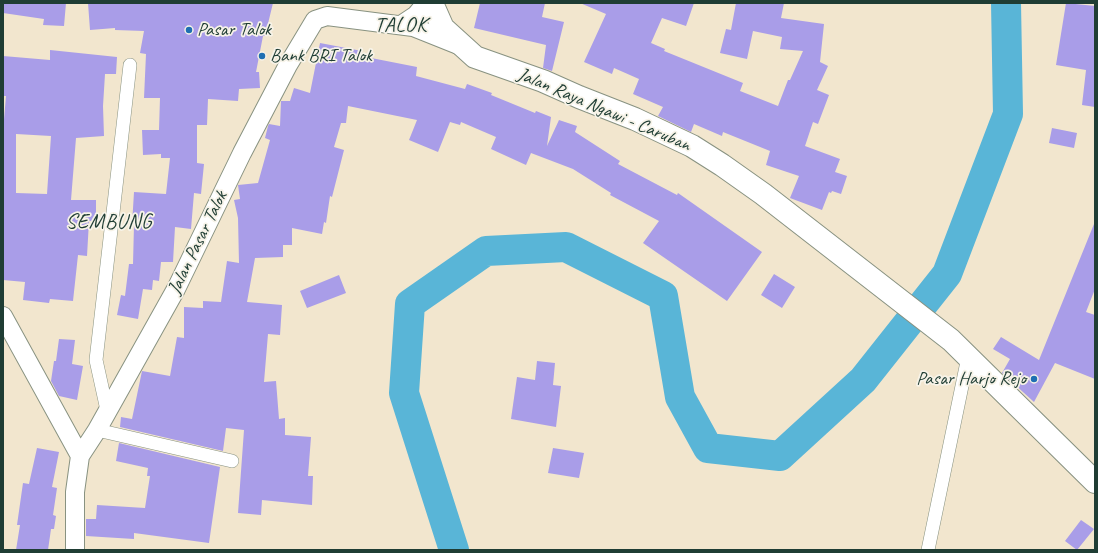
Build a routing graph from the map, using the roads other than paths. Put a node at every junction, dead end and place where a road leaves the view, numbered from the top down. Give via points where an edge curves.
1 (426, 3) edge
2 (432, 3) edge
3 (401, 25) junction
4 (464, 48) junction
5 (130, 64) dead end
6 (3, 316) edge
7 (968, 357) junction
8 (107, 410) junction
9 (97, 430) junction
10 (80, 456) junction
11 (232, 461) dead end
12 (1095, 482) edge
13 (75, 550) edge
14 (928, 550) edge

1 - 3 main road via 416,15
2 - 4 highway, Jalan Raya Ngawi - Caruban via 442,28
3 - 4 main road, Jalan Pasar Talok via 413,27
3 - 8 main road, Jalan Pasar Talok via 327,16 315,20 288,65 242,153 176,289
4 - 7 highway, Jalan Raya Ngawi - Caruban via 475,57 543,81 692,146 763,194 951,340
5 - 8 street via 96,360
6 - 10 main road
7 - 12 highway
7 - 14 street
8 - 9 main road, Jalan Pasar Talok
9 - 10 main road, Jalan Pasar Talok
9 - 11 street
10 - 13 main road, Jalan Pasar Talok via 75,492

